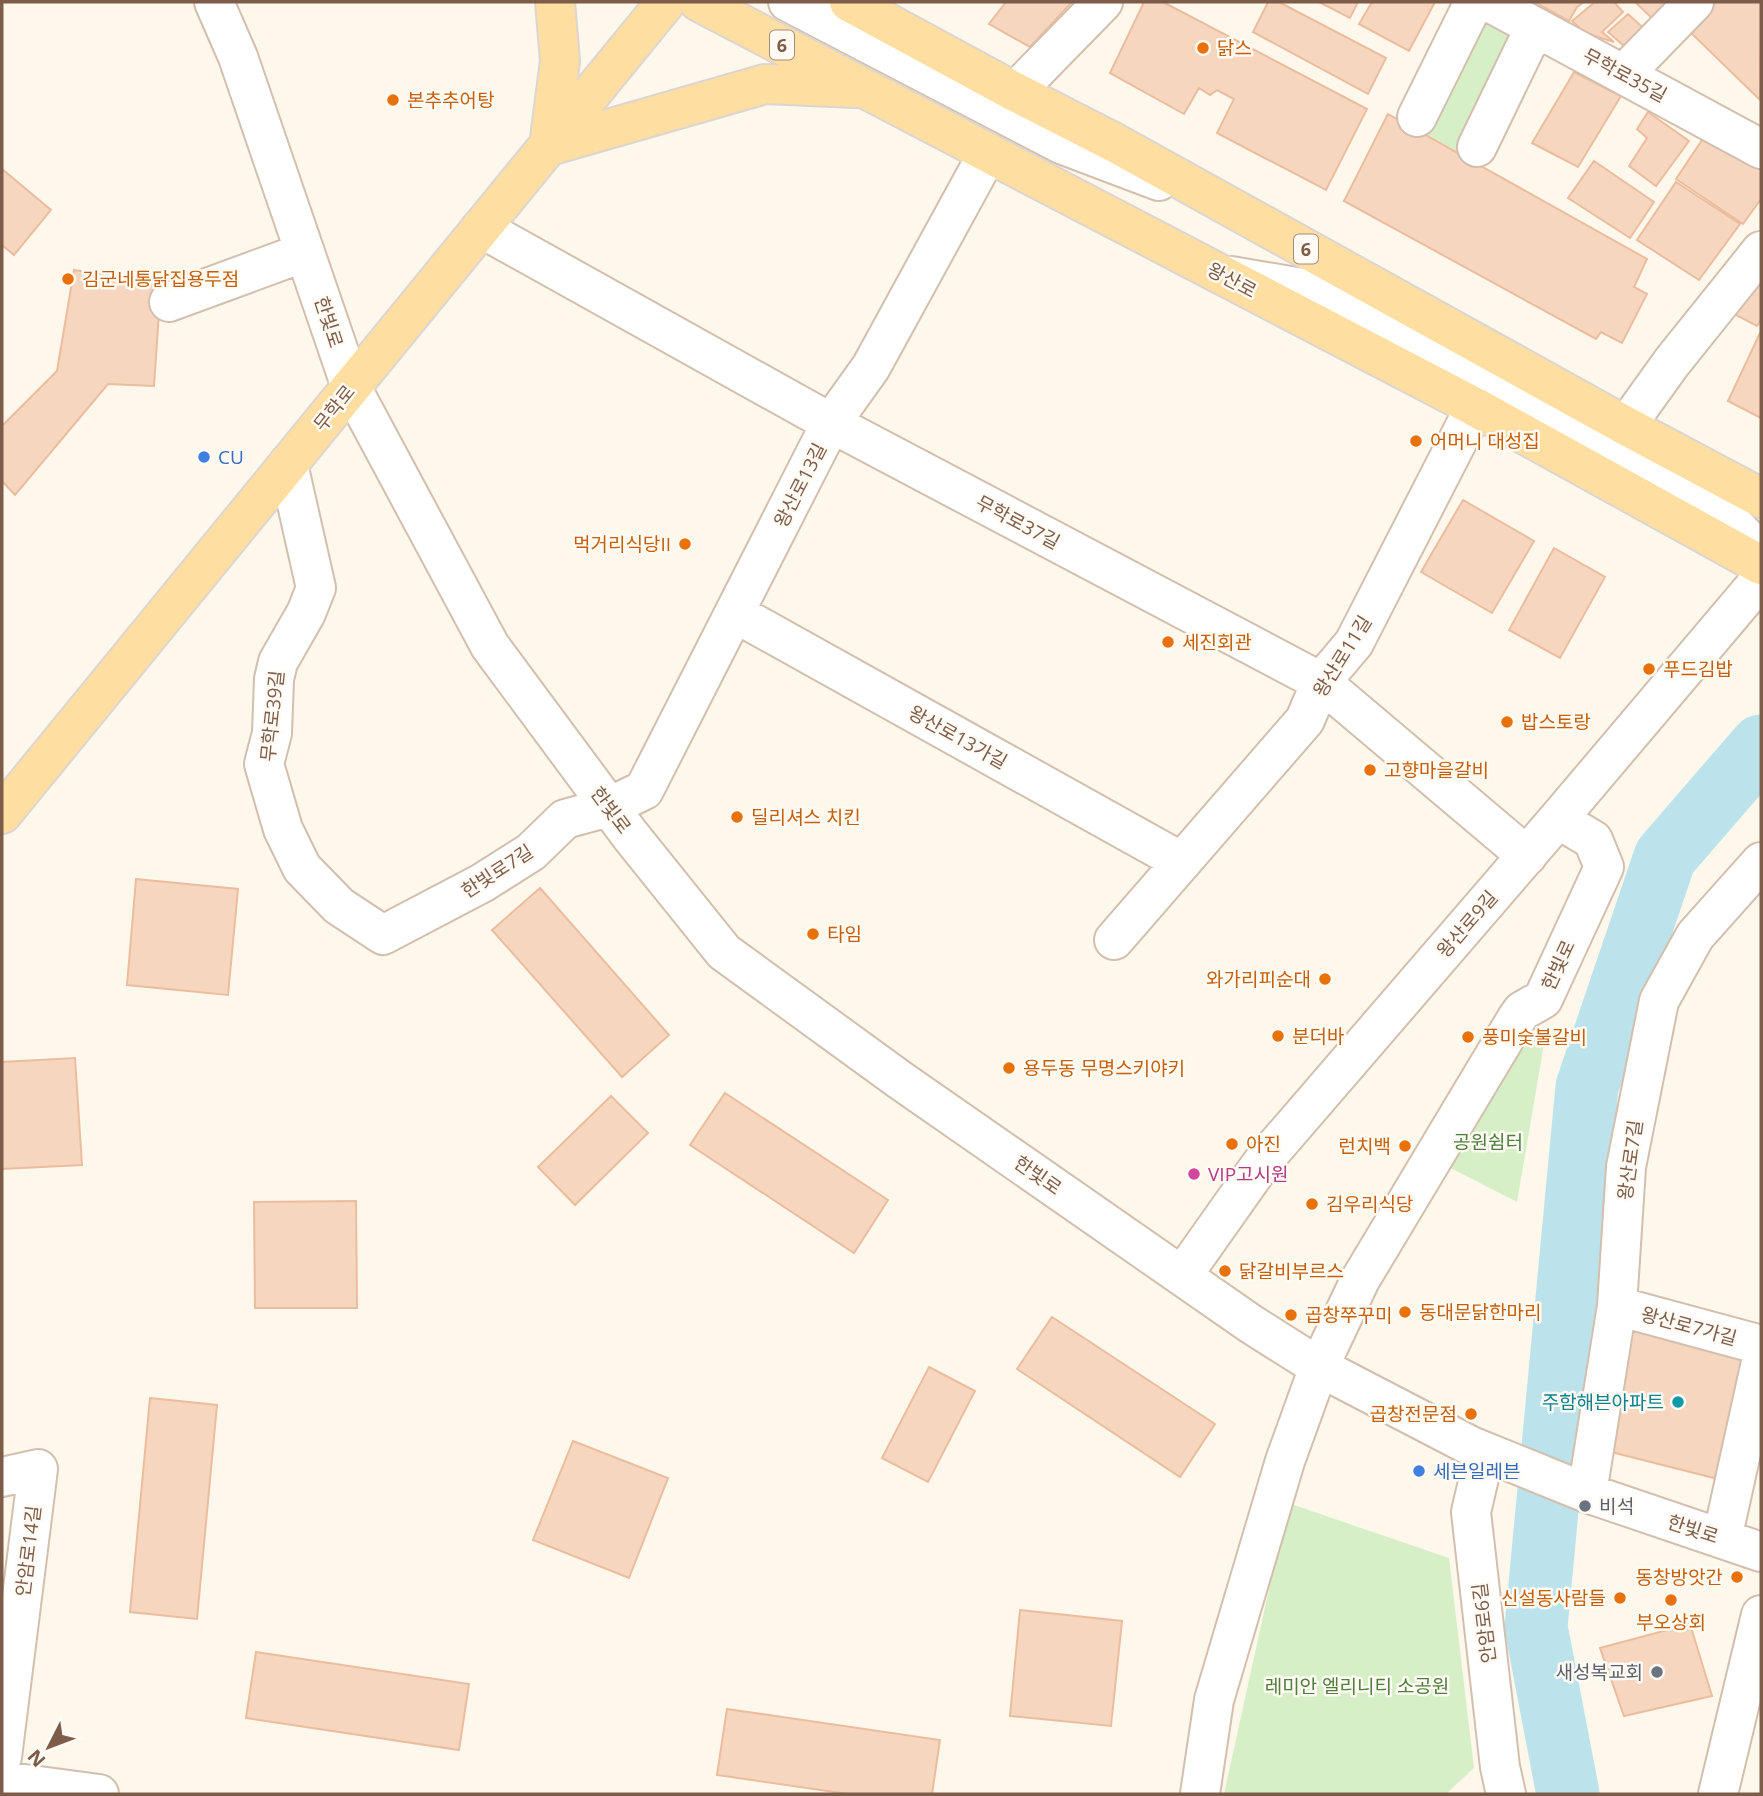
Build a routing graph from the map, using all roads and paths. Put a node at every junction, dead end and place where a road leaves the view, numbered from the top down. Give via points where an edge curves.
1 (214, 2) edge
2 (555, 2) edge
3 (666, 2) edge
4 (699, 2) edge
5 (788, 2) edge
6 (849, 2) edge
7 (1103, 2) edge
8 (1489, 2) edge
9 (1694, 2) edge
10 (889, 14) edge
11 (1535, 27) junction
12 (1624, 74) junction
13 (864, 88) junction
14 (1014, 92) junction
15 (1417, 117) dead end
16 (549, 146) junction
17 (1476, 147) dead end
18 (1761, 149) edge
19 (988, 153) junction
20 (1233, 208) junction
21 (481, 228) junction
22 (1761, 251) edge
23 (305, 252) junction
24 (1219, 274) junction
25 (169, 302) dead end
26 (351, 387) junction
27 (1475, 407) junction
28 (831, 423) junction
29 (1626, 426) junction
30 (288, 464) junction
31 (1761, 498) edge
32 (1761, 552) edge
33 (1761, 565) edge
34 (1761, 579) edge
35 (735, 613) junction
36 (1321, 682) junction
37 (609, 807) junction
38 (2, 814) edge
39 (1559, 819) junction
40 (1527, 856) junction
41 (1182, 862) junction
42 (1761, 862) edge
43 (383, 935) joint
44 (1114, 940) dead end
45 (1182, 1276) junction
46 (1617, 1306) junction
47 (1761, 1345) edge
48 (1761, 1362) edge
49 (1318, 1367) junction
50 (1757, 1401) edge
51 (1485, 1452) junction
52 (2, 1477) edge
53 (1587, 1493) junction
54 (1722, 1539) junction
55 (1761, 1552) edge
56 (1761, 1615) edge
57 (2, 1757) edge
58 (2, 1781) edge
59 (99, 1794) edge
60 (1200, 1794) edge
61 (1506, 1794) edge
62 (1718, 1794) edge

1 - 23 street, 한빛로 via 238,57
2 - 16 main road via 560,61
3 - 16 main road, 무학로
4 - 13 main road, 왕산로 / 6
5 - 20 street via 1061,144
6 - 10 main road, 6
7 - 14 street
8 - 11 street, 무학로35길
8 - 15 street
9 - 12 street
10 - 14 main road, 6
11 - 12 street, 무학로35길
11 - 17 street
12 - 18 street, 무학로35길
13 - 16 main road via 765,84
13 - 19 main road, 왕산로 / 6
14 - 20 main road, 6
16 - 21 main road, 무학로
19 - 24 main road, 왕산로 / 6
19 - 28 street, 왕산로13길 via 871,367
20 - 29 main road, 6
21 - 26 main road, 무학로
21 - 28 street, 무학로37길
22 - 29 street
23 - 25 street
23 - 26 street, 한빛로
24 - 27 main road, 왕산로 / 6
24 - 32 street via 1337,293 1711,502
26 - 30 main road, 무학로
26 - 37 street, 한빛로 via 490,646
27 - 33 main road, 왕산로 / 6
27 - 36 street, 왕산로11길 via 1354,643
28 - 35 street, 왕산로13길
28 - 36 street, 무학로37길
29 - 31 main road, 6
30 - 38 main road, 무학로
30 - 43 street, 무학로39길 via 316,588 278,662 272,733 264,764 283,829 302,868 339,906
34 - 39 street, 왕산로9길
35 - 37 street, 왕산로13길 via 644,790
35 - 41 street, 왕산로13가길
36 - 40 street, 무학로37길
36 - 41 street, 왕산로11길 via 1305,720
37 - 43 street, 한빛로7길 via 565,819 531,852 492,877
37 - 45 street, 한빛로 via 724,952
39 - 40 street, 왕산로9길
39 - 49 street, 한빛로 via 1593,840 1604,867 1543,999 1517,1018 1360,1280
40 - 45 street, 왕산로9길 via 1264,1160
41 - 44 street, 왕산로11길
42 - 46 street, 왕산로7길 via 1695,936 1659,1002 1626,1167
45 - 49 street, 한빛로
46 - 47 street, 왕산로7가길
46 - 53 street, 왕산로7길
48 - 50 street
49 - 51 street, 한빛로
49 - 60 street, 한빛로 via 1214,1700
50 - 54 street
51 - 53 street, 한빛로
51 - 61 street, 안암로6길 via 1471,1512
52 - 57 street, 안암로14길 via 38,1469
53 - 54 street, 한빛로
54 - 55 street, 한빛로
56 - 62 street
58 - 59 street

